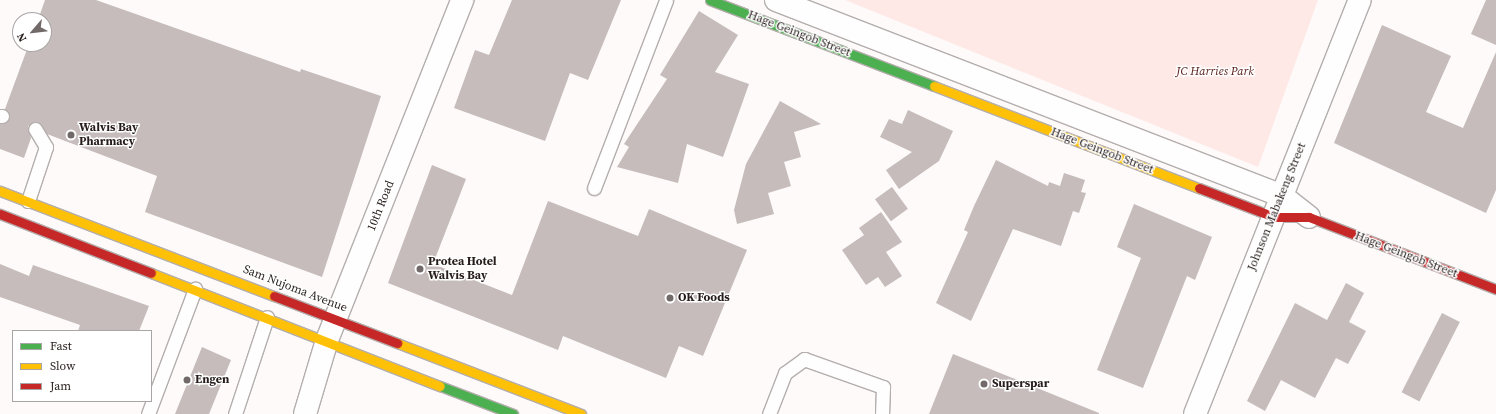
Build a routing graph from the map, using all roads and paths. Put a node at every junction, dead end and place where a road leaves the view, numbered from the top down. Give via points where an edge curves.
1 (462, 0) edge
2 (666, 0) edge
3 (710, 0) edge
4 (776, 0) edge
5 (1360, 0) edge
6 (35, 129) dead end
7 (594, 188) dead end
8 (0, 191) edge
9 (1282, 196) junction
10 (28, 201) junction
11 (0, 214) edge
12 (1274, 217) junction
13 (1309, 218) junction
14 (195, 289) junction
15 (1496, 289) edge
16 (267, 317) junction
17 (337, 317) junction
18 (327, 340) junction
19 (148, 414) edge
20 (235, 414) edge
21 (306, 414) edge
22 (513, 414) edge
23 (581, 414) edge
24 (769, 414) edge
25 (882, 414) edge
26 (1194, 414) edge

1 - 17 street, 10th Road
2 - 7 lane
3 - 12 main road, Hage Geingob Street
4 - 9 street, Hage Geingob Street
5 - 9 street, Johnson Mabakeng Street
6 - 10 lane via 46,146
8 - 10 main road, Sam Nujoma Avenue
9 - 12 street, Johnson Mabakeng Street
9 - 13 street, Hage Geingob Street
10 - 17 main road, Sam Nujoma Avenue
11 - 14 main road
12 - 13 main road, Hage Geingob Street
12 - 26 street, Johnson Mabakeng Street
13 - 15 main road, Hage Geingob Street
14 - 16 main road
14 - 19 lane
16 - 18 main road
16 - 20 lane
17 - 18 street, 10th Road
17 - 23 main road, Sam Nujoma Avenue
18 - 21 street, 10th Road
18 - 22 main road
24 - 25 lane via 785,373 804,359 883,387

